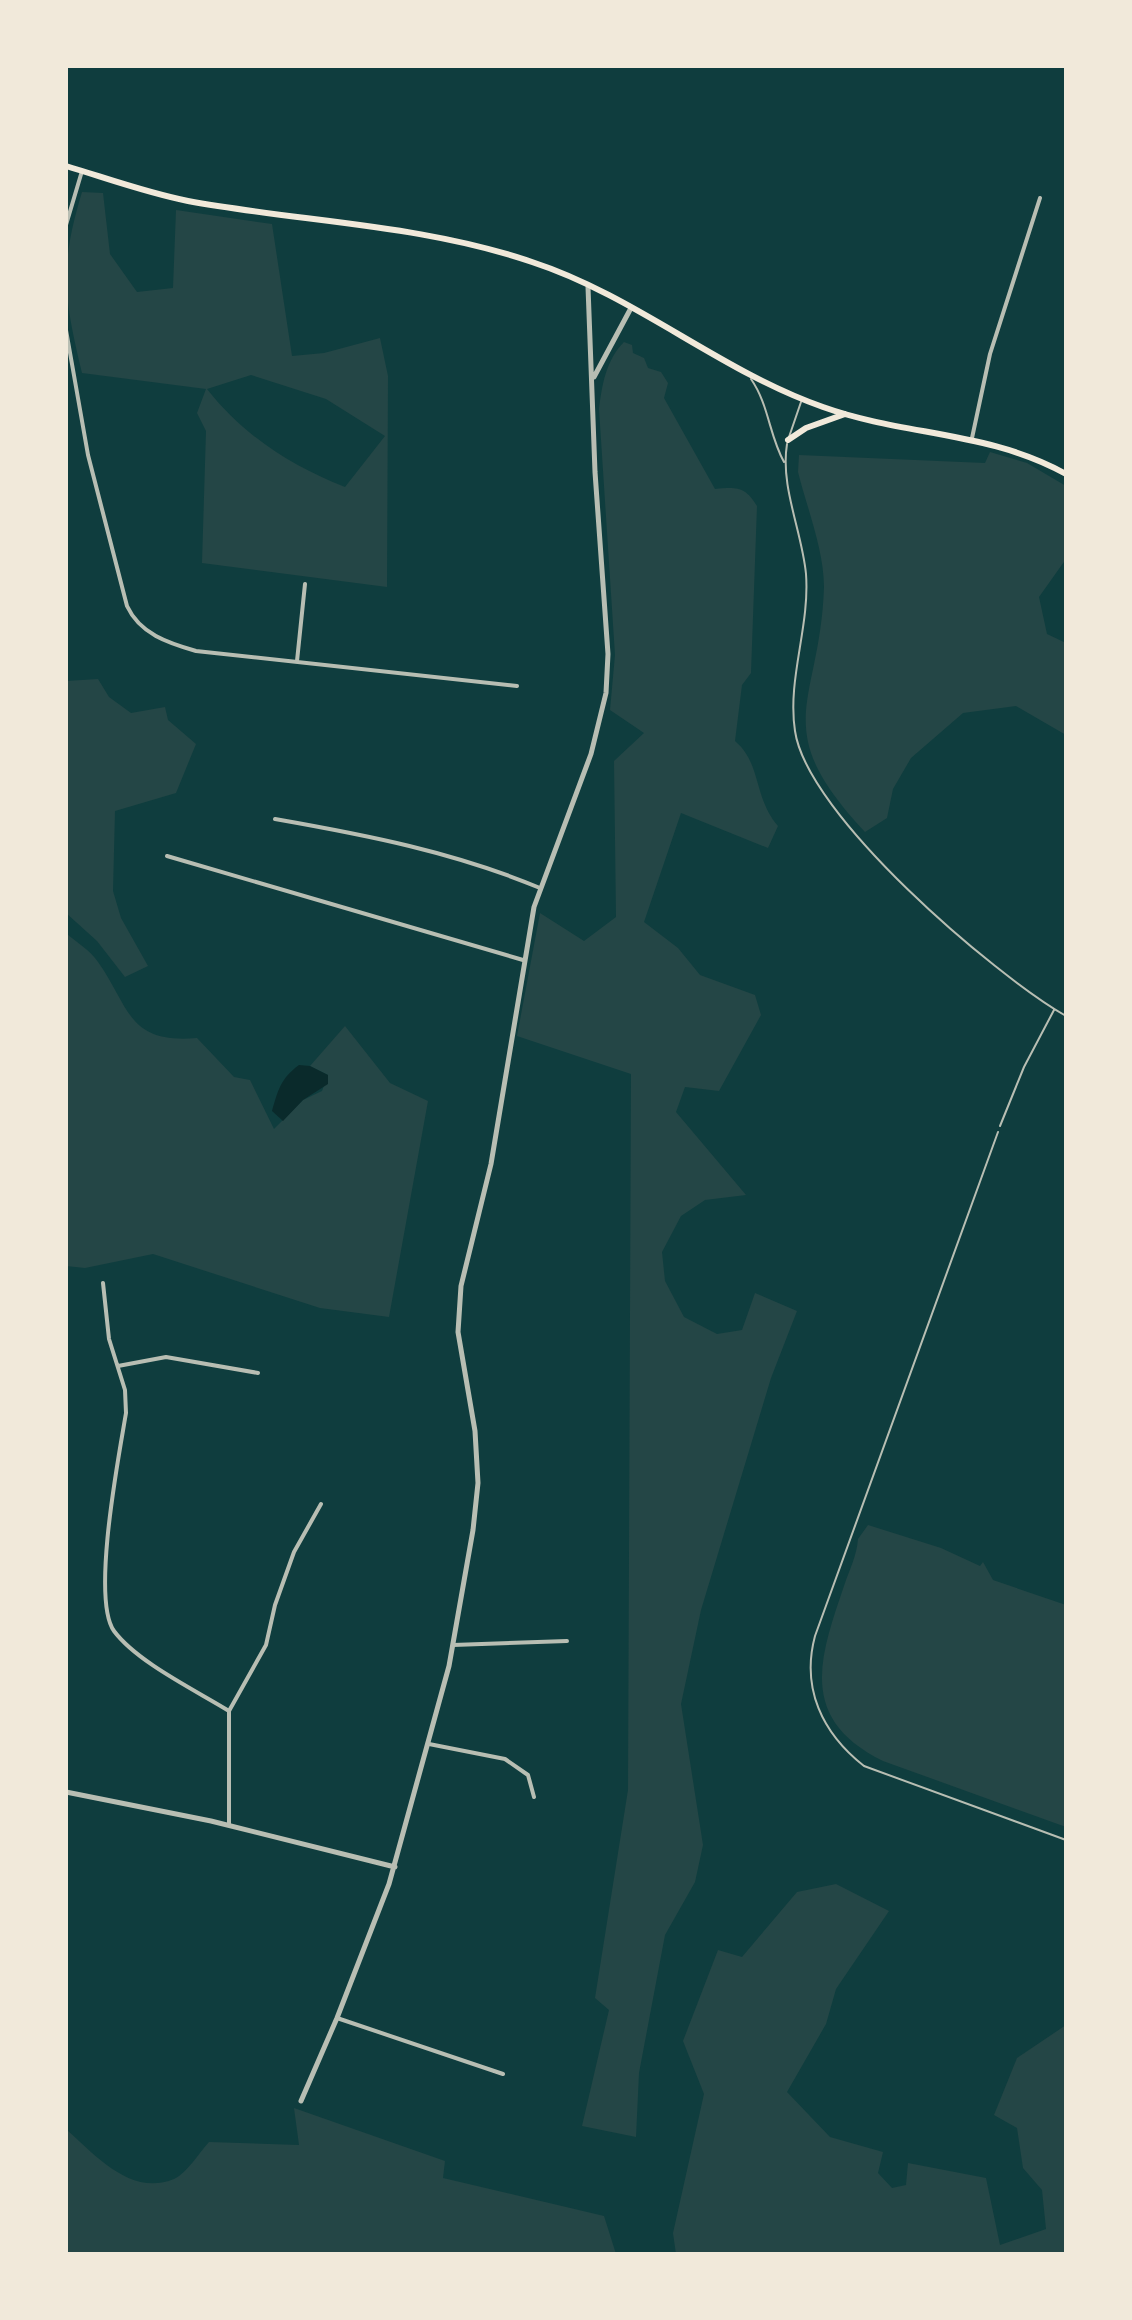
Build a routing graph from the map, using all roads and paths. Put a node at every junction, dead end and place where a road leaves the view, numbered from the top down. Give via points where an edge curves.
1 (66, 166) edge
2 (82, 171) junction
3 (1040, 198) dead end
4 (66, 225) edge
5 (588, 287) junction
6 (631, 308) junction
7 (66, 330) edge
8 (593, 378) junction
9 (750, 378) junction
10 (802, 400) junction
11 (845, 414) junction
12 (972, 438) junction
13 (788, 440) junction
14 (784, 463) junction
15 (1066, 474) edge
16 (305, 584) dead end
17 (296, 662) junction
18 (517, 686) dead end
19 (275, 819) dead end
20 (167, 856) dead end
21 (540, 888) junction
22 (523, 960) junction
23 (1055, 1009) junction
24 (1066, 1016) edge
25 (1000, 1126) dead end
26 (998, 1132) dead end
27 (103, 1283) dead end
28 (118, 1366) junction
29 (258, 1373) dead end
30 (321, 1504) dead end
31 (567, 1641) dead end
32 (453, 1645) junction
33 (229, 1711) junction
34 (429, 1744) junction
35 (66, 1792) edge
36 (534, 1797) dead end
37 (229, 1825) junction
38 (1066, 1840) edge
39 (395, 1867) junction
40 (337, 2018) junction
41 (503, 2074) dead end
42 (301, 2101) dead end

1 - 2 main road
2 - 4 street
2 - 5 main road via 184,200 497,251
3 - 12 street via 990,354
5 - 6 main road
5 - 8 street
6 - 8 street
6 - 9 main road
7 - 17 street via 88,455 132,618 165,642 196,651
8 - 21 street via 606,693 591,754
9 - 10 main road
9 - 14 lane via 763,397
10 - 11 main road
10 - 13 lane
11 - 12 main road via 876,424
11 - 13 main road
12 - 15 main road
13 - 14 lane
14 - 23 lane via 806,576 794,720 805,761 822,792 941,923 1008,980
16 - 17 street
17 - 18 street
19 - 21 street via 480,863
20 - 22 street
21 - 22 street
22 - 32 street via 491,1164 458,1306 478,1483
23 - 24 lane
23 - 25 lane
26 - 38 lane via 815,1636 809,1676 829,1729 864,1766
27 - 28 street via 109,1339
28 - 29 street via 166,1357
28 - 33 street via 126,1413 104,1578 112,1628 126,1644
30 - 33 street via 294,1552 266,1645
31 - 32 street
32 - 34 street
33 - 37 street
34 - 36 street via 505,1759 528,1775
34 - 39 street
35 - 37 street
37 - 39 street
39 - 40 street
40 - 41 street
40 - 42 street

